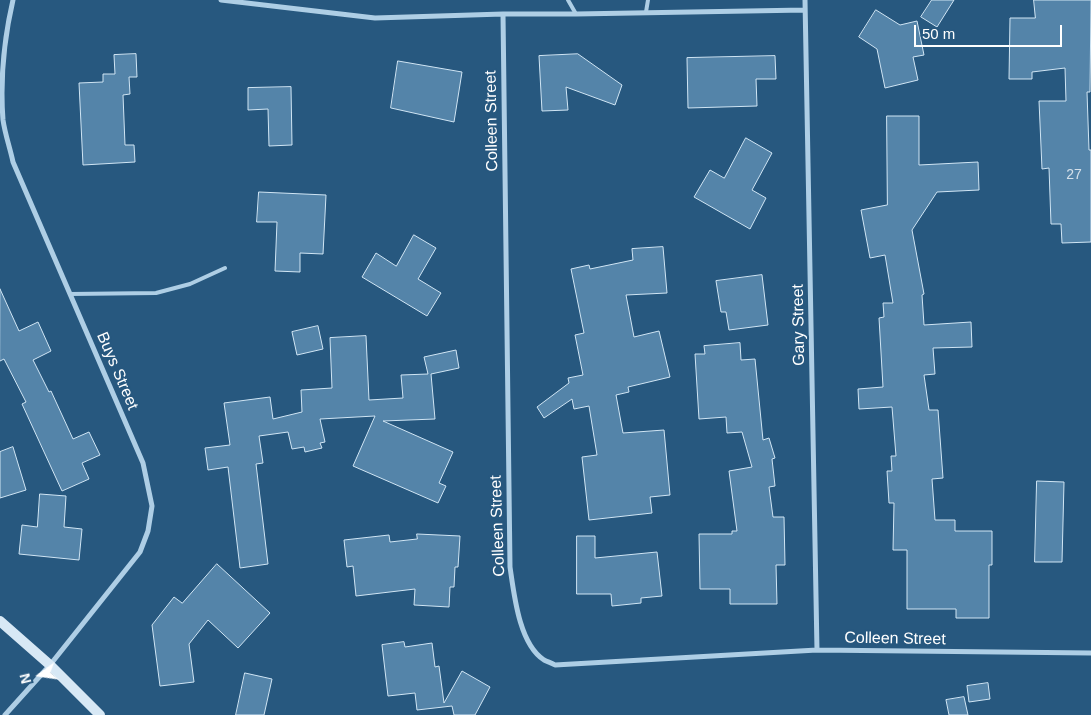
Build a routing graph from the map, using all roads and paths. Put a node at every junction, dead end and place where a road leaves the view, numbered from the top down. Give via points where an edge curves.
1 (13, 0) edge
2 (221, 0) edge
3 (568, 0) edge
4 (648, 0) edge
5 (805, 0) edge
6 (805, 10) junction
7 (646, 12) junction
8 (503, 14) junction
9 (576, 14) junction
10 (225, 268) dead end
11 (70, 294) junction
12 (0, 621) edge
13 (817, 650) junction
14 (1091, 654) edge
15 (50, 665) junction
16 (5, 715) edge
17 (100, 715) edge

1 - 11 street, Buys Street via 1,80 3,120 13,162
2 - 8 street via 375,18
3 - 9 lane
4 - 7 lane
5 - 6 street, Gary Street
6 - 7 street
6 - 13 street, Gary Street
7 - 9 street
8 - 9 street
8 - 13 street, Colleen Street via 510,566 523,632 544,660 555,665
10 - 11 lane via 190,284 156,293
11 - 15 street, Buys Street via 143,463 152,506 148,532 140,552
12 - 15 street
13 - 14 street, Colleen Street
15 - 16 street, Buys Street
15 - 17 street

